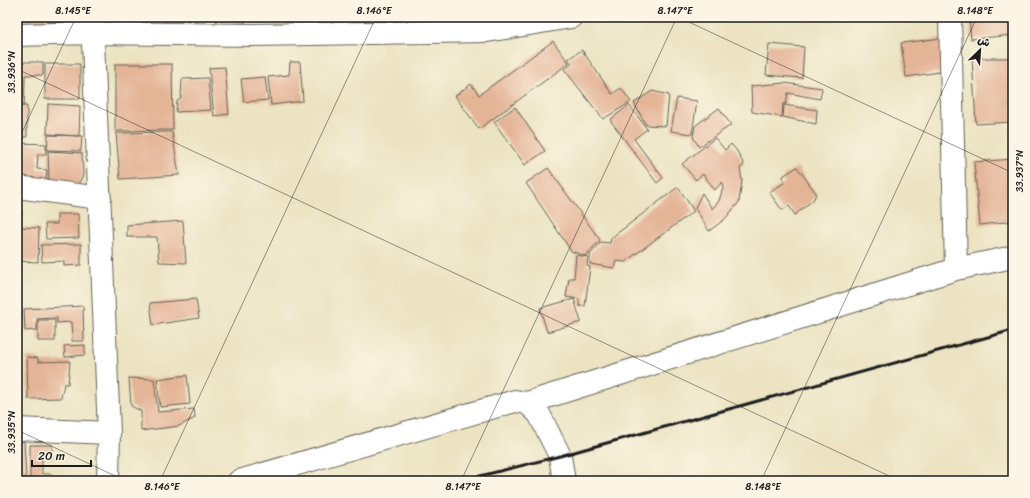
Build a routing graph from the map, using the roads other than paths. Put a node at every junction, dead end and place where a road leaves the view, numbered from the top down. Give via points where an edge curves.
1 (571, 17) edge
2 (950, 17) edge
3 (92, 25) edge
4 (253, 26) edge
5 (17, 35) edge
6 (17, 187) edge
7 (100, 198) junction
8 (1013, 257) edge
9 (956, 269) junction
10 (526, 403) junction
11 (17, 429) edge
12 (109, 433) junction
13 (108, 481) edge
14 (239, 481) edge
15 (564, 481) edge

1 - 4 street via 487,30
2 - 9 street
3 - 4 street
3 - 5 street
3 - 7 street
6 - 7 street
7 - 12 street
8 - 9 street
9 - 10 street
10 - 14 street via 509,402
10 - 15 street via 539,414 560,456
11 - 12 street
12 - 13 street

